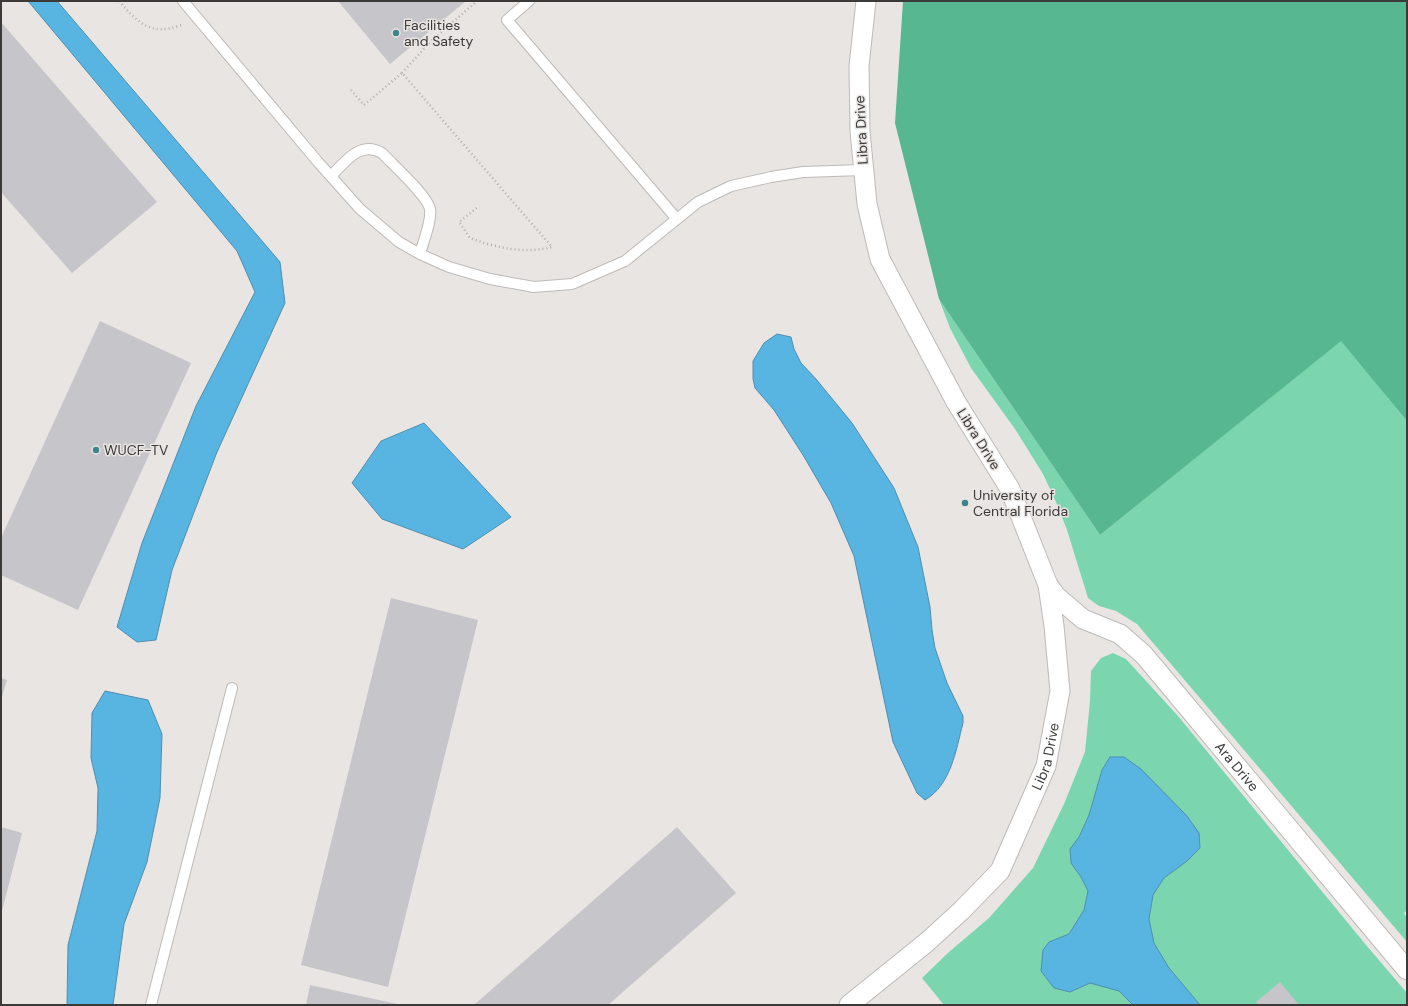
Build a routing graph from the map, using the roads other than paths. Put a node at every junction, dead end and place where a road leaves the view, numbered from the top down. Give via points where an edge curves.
1 (183, 1) edge
2 (530, 1) edge
3 (866, 1) edge
4 (863, 170) junction
5 (331, 176) junction
6 (676, 218) junction
7 (420, 254) junction
8 (1048, 586) junction
9 (232, 688) dead end
10 (1407, 970) edge
11 (151, 1005) edge
12 (849, 1005) edge

1 - 5 lane
2 - 6 lane via 507,20
3 - 4 street, Libra Drive via 859,66
4 - 6 lane via 803,172 732,186 698,202
4 - 8 street, Libra Drive via 867,204 880,259 956,402 1010,490
5 - 7 lane via 360,209 399,242
5 - 7 lane via 356,152 375,149 382,153 423,196 430,209 430,220
6 - 7 lane via 624,261 572,284 534,287 490,279 449,267
8 - 10 street, Ara Drive via 1083,619 1120,634 1144,655
8 - 12 street, Libra Drive via 1060,691 1046,766 1000,871 927,942
9 - 11 lane

